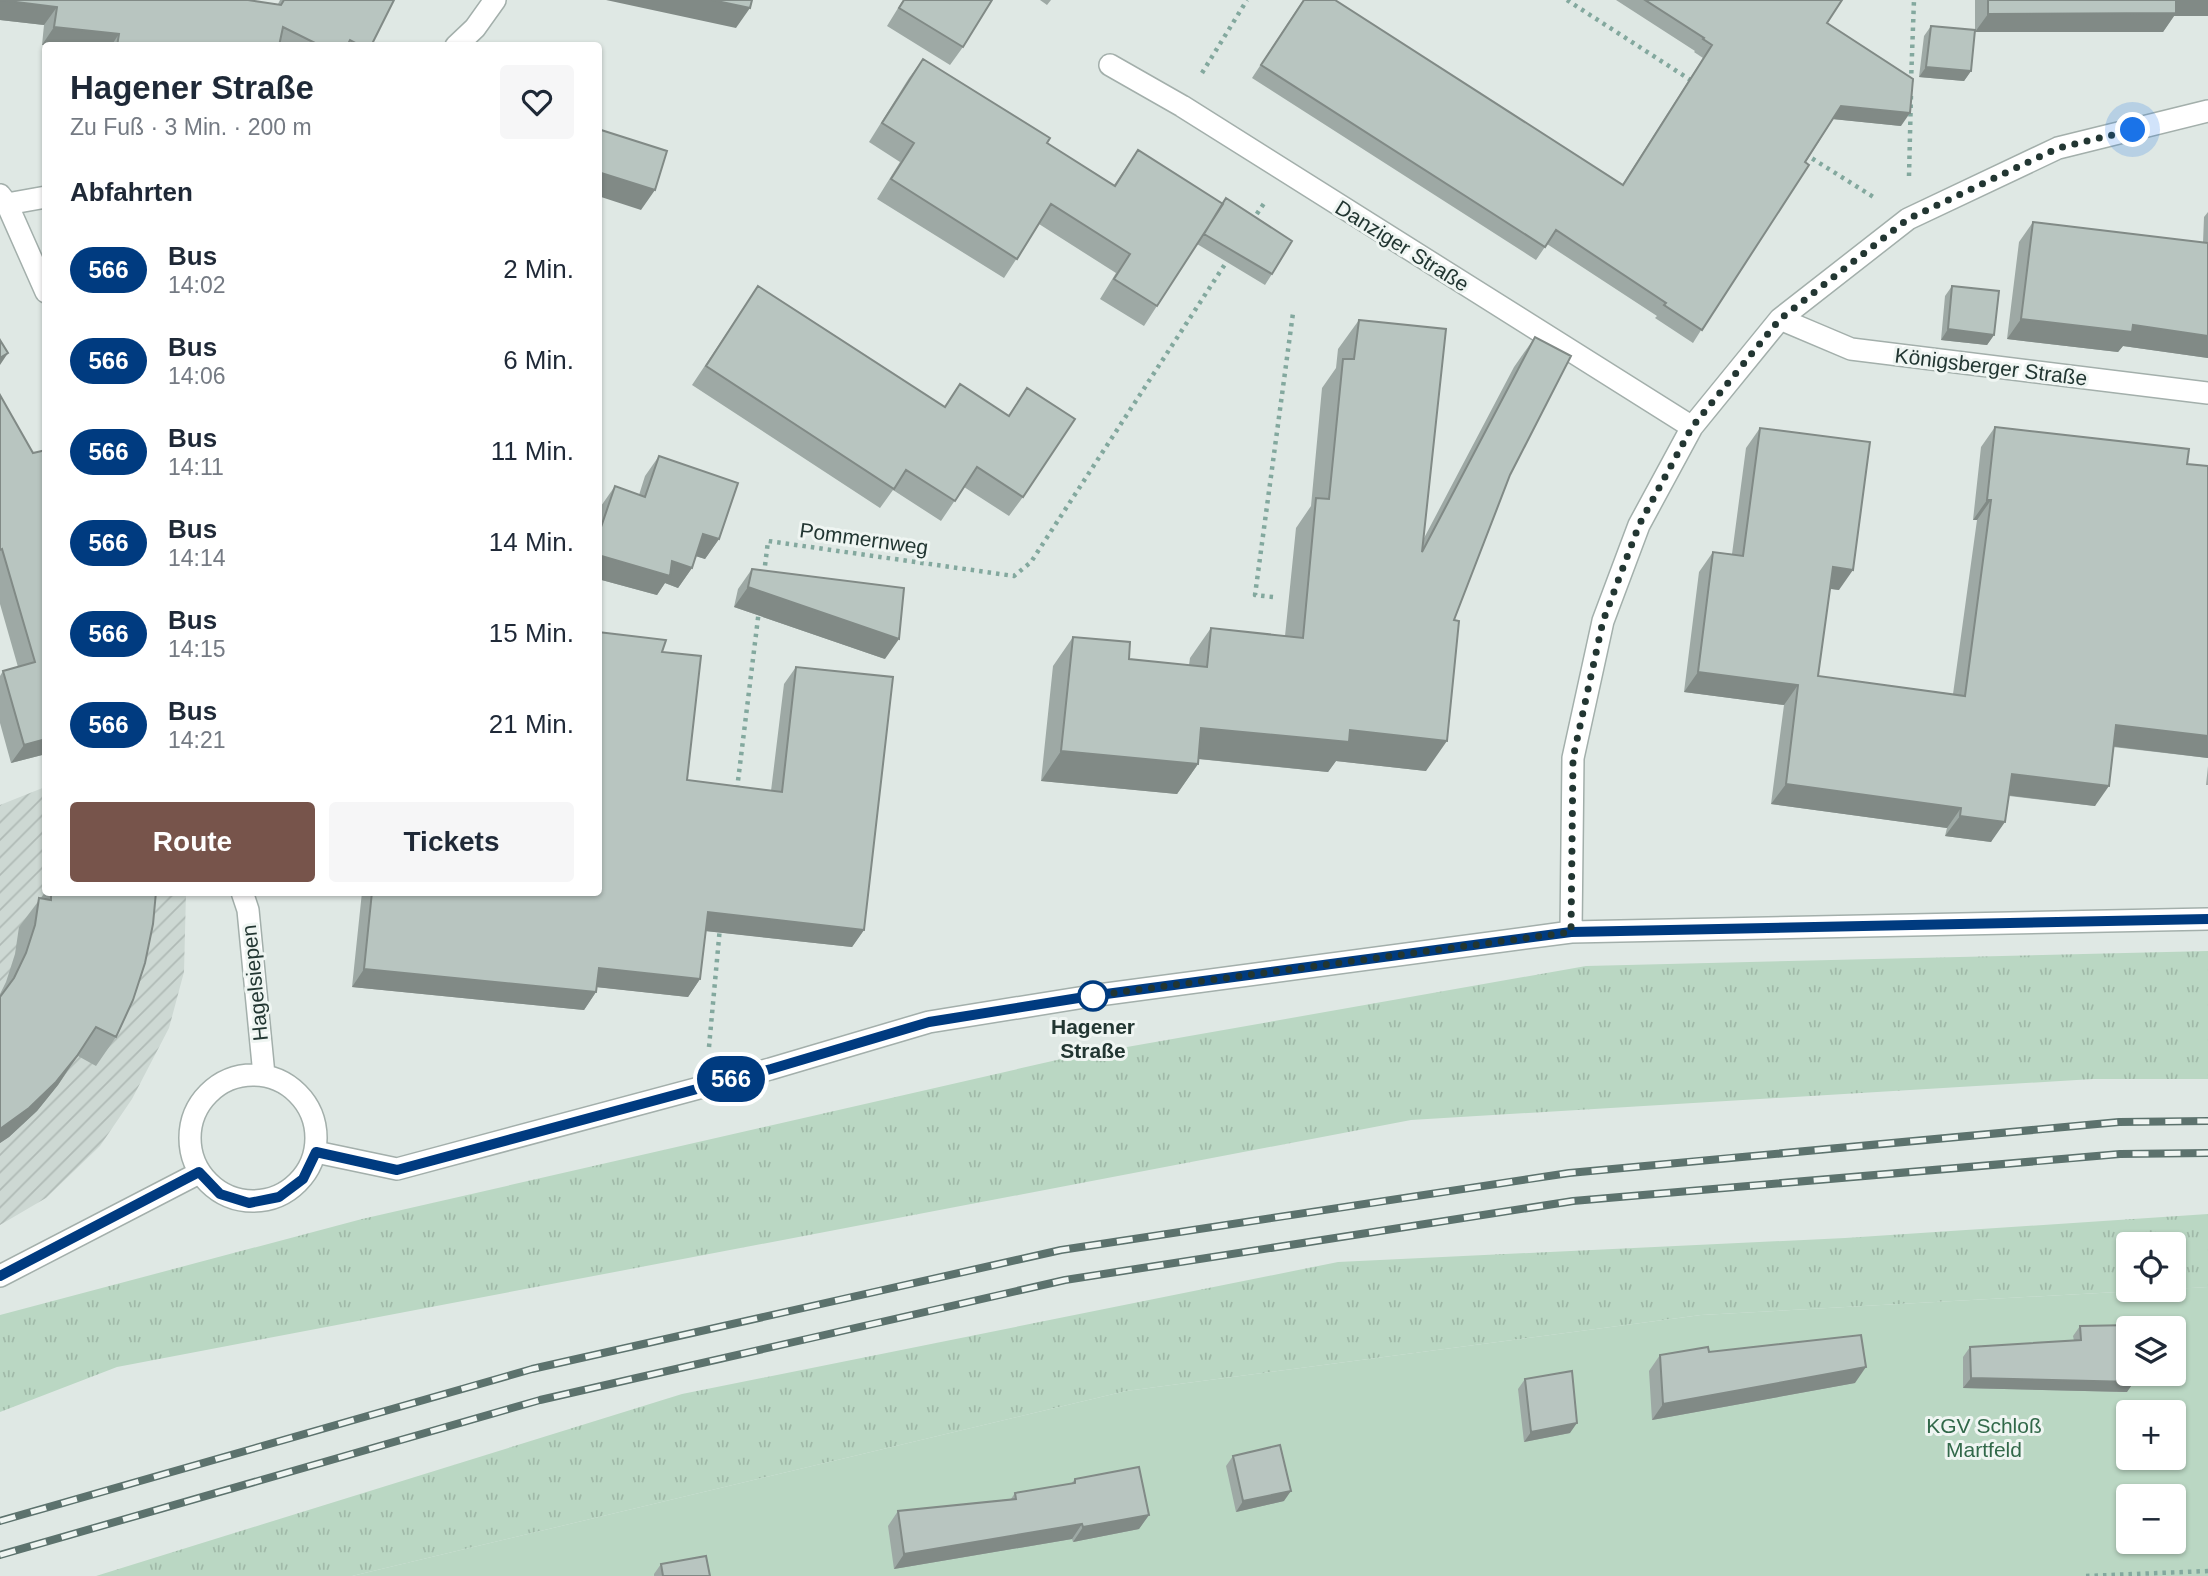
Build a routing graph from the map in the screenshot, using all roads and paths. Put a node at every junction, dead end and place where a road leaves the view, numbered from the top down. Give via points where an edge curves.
1 (495, 0) edge
2 (1247, 0) edge
3 (1567, 0) edge
4 (1914, 0) edge
5 (460, 42) edge
6 (1111, 65) dead end
7 (1701, 87) edge
8 (1182, 106) junction
9 (2208, 111) edge
10 (1804, 153) edge
11 (1284, 172) junction
12 (42, 197) edge
13 (3, 200) edge
14 (1908, 219) junction
15 (1247, 229) edge
16 (1232, 253) edge
17 (42, 283) edge
18 (1293, 313) dead end
19 (1780, 319) junction
20 (2208, 393) edge
21 (1692, 427) junction
22 (763, 583) edge
23 (761, 596) edge
24 (1273, 597) dead end
25 (736, 790) edge
26 (243, 896) edge
27 (721, 918) edge
28 (2208, 919) edge
29 (1571, 932) junction
30 (264, 1075) junction
31 (712, 1084) junction
32 (316, 1152) junction
33 (199, 1172) junction
34 (0, 1276) edge
35 (2208, 1571) edge
36 (2086, 1576) edge

1 - 5 street
2 - 8 path
3 - 7 path
4 - 14 path
6 - 8 street, Danziger Straße
8 - 11 street, Danziger Straße
9 - 14 street via 2058,148
10 - 14 path
11 - 15 path
11 - 21 street, Danziger Straße
12 - 13 street
13 - 17 street
14 - 19 street
16 - 22 path, Pommernweg via 1031,562 1014,576 768,541
18 - 24 path via 1255,595
19 - 20 street, Königsberger Straße via 1851,349
19 - 21 street
21 - 29 street via 1639,525 1603,621 1573,758
23 - 25 path
26 - 30 street, Hagelsiepen
27 - 31 path via 709,1036
28 - 29 street
29 - 31 street via 929,1022
30 - 32 street via 288,1084 307,1102 316,1126
30 - 33 street via 239,1075 217,1085 200,1103 190,1126 190,1150
31 - 32 street via 397,1170
32 - 33 street via 303,1179 279,1197 249,1203 220,1194
33 - 34 street
35 - 36 path

